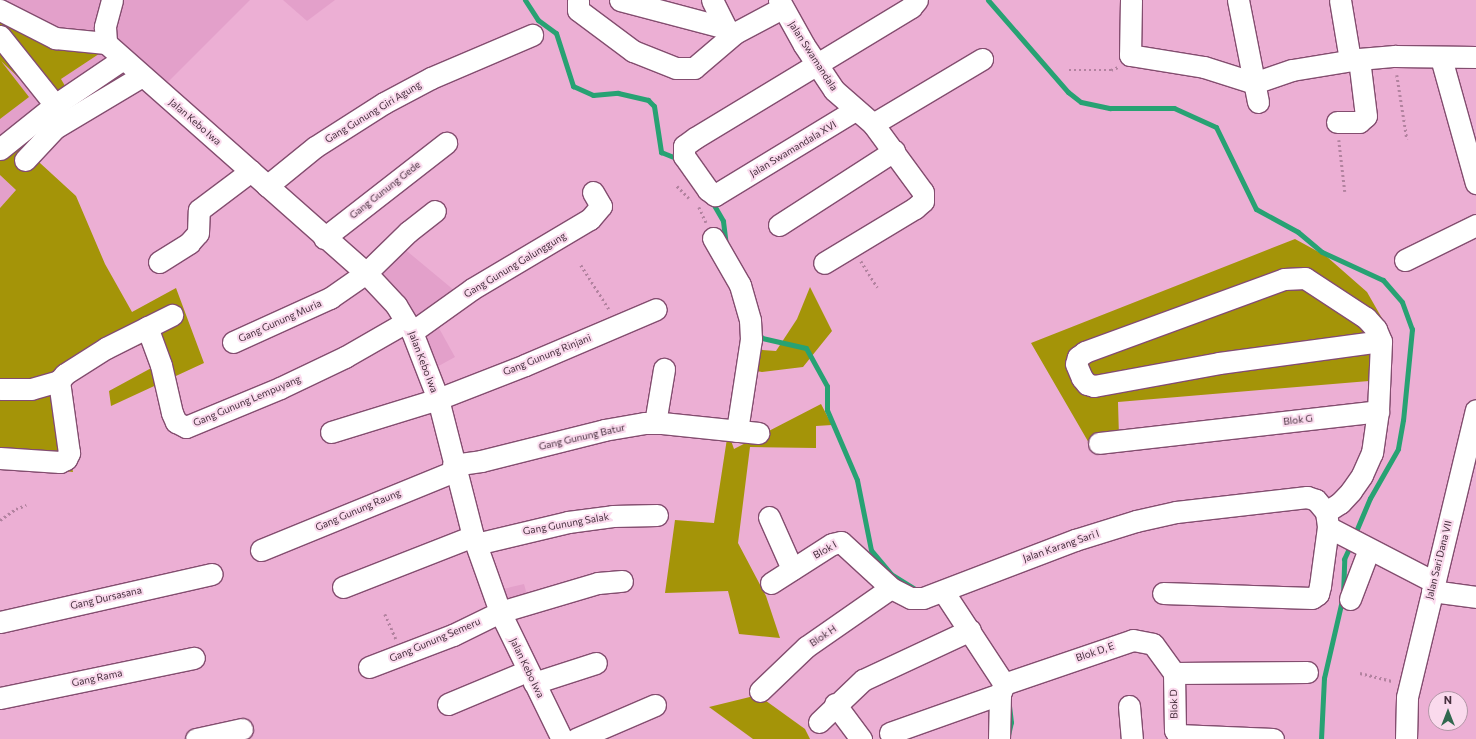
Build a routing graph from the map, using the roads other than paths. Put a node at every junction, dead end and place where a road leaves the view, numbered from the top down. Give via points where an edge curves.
1 (112, 0) edge
2 (578, 0) edge
3 (620, 0) edge
4 (712, 0) edge
5 (917, 0) edge
6 (1130, 0) edge
7 (1238, 0) edge
8 (1340, 0) edge
9 (781, 4) edge
10 (0, 10) edge
11 (728, 32) junction
12 (532, 35) dead end
13 (0, 36) edge
14 (106, 43) junction
15 (1476, 57) edge
16 (1441, 58) junction
17 (123, 59) junction
18 (1354, 59) junction
19 (974, 63) dead end
20 (817, 64) junction
21 (142, 76) junction
22 (1256, 92) junction
23 (55, 105) junction
24 (855, 110) junction
25 (1337, 122) road end
26 (873, 124) junction
27 (446, 142) dead end
28 (0, 149) edge
29 (894, 151) junction
30 (25, 160) dead end
31 (251, 171) junction
32 (1476, 183) edge
33 (267, 186) junction
34 (593, 192) dead end
35 (435, 211) dead end
36 (779, 225) dead end
37 (1476, 225) edge
38 (324, 238) junction
39 (713, 238) road end
40 (1405, 260) dead end
41 (159, 262) dead end
42 (824, 263) dead end
43 (366, 273) junction
44 (656, 309) dead end
45 (172, 315) dead end
46 (147, 327) junction
47 (409, 327) junction
48 (1381, 341) junction
49 (233, 342) dead end
50 (664, 369) dead end
51 (60, 382) junction
52 (0, 389) edge
53 (438, 399) junction
54 (1476, 410) edge
55 (1378, 411) junction
56 (655, 423) junction
57 (737, 430) junction
58 (331, 432) dead end
59 (758, 433) dead end
60 (1099, 443) dead end
61 (0, 458) edge
62 (454, 468) junction
63 (657, 515) dead end
64 (769, 517) dead end
65 (1343, 532) junction
66 (475, 540) junction
67 (261, 550) dead end
68 (792, 569) junction
69 (212, 574) dead end
70 (622, 581) dead end
71 (771, 583) dead end
72 (1433, 586) junction
73 (343, 587) dead end
74 (891, 588) junction
75 (943, 591) junction
76 (1163, 593) dead end
77 (1476, 598) edge
78 (1350, 599) dead end
79 (500, 612) junction
80 (0, 622) edge
81 (970, 630) junction
82 (194, 658) dead end
83 (596, 663) dead end
84 (369, 667) dead end
85 (1308, 672) dead end
86 (1174, 673) junction
87 (530, 677) junction
88 (1002, 689) junction
89 (760, 691) dead end
90 (0, 698) edge
91 (448, 704) dead end
92 (835, 704) junction
93 (655, 705) dead end
94 (1128, 706) dead end
95 (819, 722) dead end
96 (242, 729) dead end
97 (890, 733) dead end
98 (1406, 736) edge
99 (560, 738) edge
100 (196, 739) edge
101 (861, 739) edge
102 (999, 739) edge
103 (1132, 739) edge
104 (1273, 739) edge

1 - 14 street via 104,27
2 - 11 street via 578,10 633,51 676,68 694,68
3 - 11 street
4 - 11 street
5 - 20 street via 911,7
6 - 22 street via 1130,55 1204,67
7 - 22 street
8 - 18 street
9 - 11 street
9 - 20 street, Jalan Swamandala
10 - 14 street via 55,38
12 - 33 street, Gang Gunung Giri Agung via 438,75 384,103 315,146
13 - 23 street
14 - 17 street, Jalan Kebo Iwa
15 - 16 street
16 - 18 street via 1395,56
16 - 32 street
17 - 21 street, Jalan Kebo Iwa
17 - 23 street
18 - 22 street via 1279,73
18 - 25 street via 1365,118 1360,122
19 - 26 street
20 - 24 street, Jalan Swamandala via 834,90
20 - 24 street, Jalan Swamandala XVI via 719,122 684,146 682,151 711,194 715,195 730,187
21 - 30 street via 55,128
21 - 31 street, Jalan Kebo Iwa
23 - 28 street
24 - 26 street, Jalan Swamandala
26 - 29 street, Jalan Swamandala
27 - 38 street, Gang Gunung Gede
29 - 36 street
29 - 42 street, Jalan Swamandala via 923,192 923,201
31 - 33 street, Jalan Kebo Iwa
31 - 41 street via 199,210 198,233 189,243
33 - 38 street, Jalan Kebo Iwa
34 - 47 street, Gang Gunung Galunggung via 601,206 590,219
35 - 43 street, Gang Gunung Muria via 403,236
37 - 40 street
38 - 43 street, Jalan Kebo Iwa
39 - 57 street via 740,285 750,320 751,339
43 - 47 street, Jalan Kebo Iwa via 396,305
43 - 49 street, Gang Gunung Muria via 330,298
44 - 53 street, Gang Gunung Rinjani
45 - 46 street
46 - 47 street, Gang Gunung Lempuyang via 161,365 172,413 176,422 186,427 280,388
46 - 51 street via 82,363 65,374
47 - 53 street, Jalan Kebo Iwa
48 - 48 street via 1376,329 1366,318 1305,278 1296,277 1085,352 1078,357 1076,364 1087,384 1094,386 1219,363
48 - 55 street
50 - 56 street
51 - 52 street via 31,389
51 - 61 street via 69,453 66,459 60,462
53 - 58 street, Gang Gunung Rinjani
53 - 62 street, Jalan Kebo Iwa
54 - 72 street, Jalan Sari Dana VII
55 - 60 street, Blok G
55 - 65 street via 1372,453 1362,475 1340,503
56 - 57 street, Gang Gunung Batur
56 - 62 street, Gang Gunung Batur via 604,430
57 - 59 street, Gang Gunung Batur
62 - 66 street, Jalan Kebo Iwa
62 - 67 street, Gang Gunung Raung
63 - 66 street, Gang Gunung Salak via 613,516 568,522
64 - 68 street
65 - 72 street, Jalan Karang Sari I
65 - 75 street, Jalan Karang Sari I via 1316,500 1307,497 1176,512 1136,521 1075,540
65 - 76 street via 1318,594 1312,598
65 - 78 street
66 - 73 street, Gang Gunung Salak
66 - 79 street, Jalan Kebo Iwa
68 - 71 street, Blok I
68 - 74 street, Blok I via 832,544 841,542
69 - 80 street, Gang Dursasana
70 - 79 street, Gang Gunung Semeru via 598,583
72 - 77 street, Jalan Karang Sari I
72 - 98 street, Jalan Sari Dana VII via 1410,686
74 - 75 street, Jalan Karang Sari I via 911,598 923,598
74 - 89 street, Blok H via 806,647
75 - 81 street
79 - 84 street, Gang Gunung Semeru via 453,635
79 - 87 street, Jalan Kebo Iwa
81 - 88 street
81 - 92 street via 863,680
82 - 90 street, Gang Rama
83 - 87 street
85 - 86 street
86 - 88 street, Blok D, E via 1153,644 1133,640
86 - 104 street, Blok D via 1175,730 1178,735
87 - 91 street
87 - 99 street, Jalan Kebo Iwa
88 - 97 street, Blok D, E
88 - 102 street
92 - 95 street
92 - 101 street
93 - 99 street
94 - 103 street
96 - 100 street

